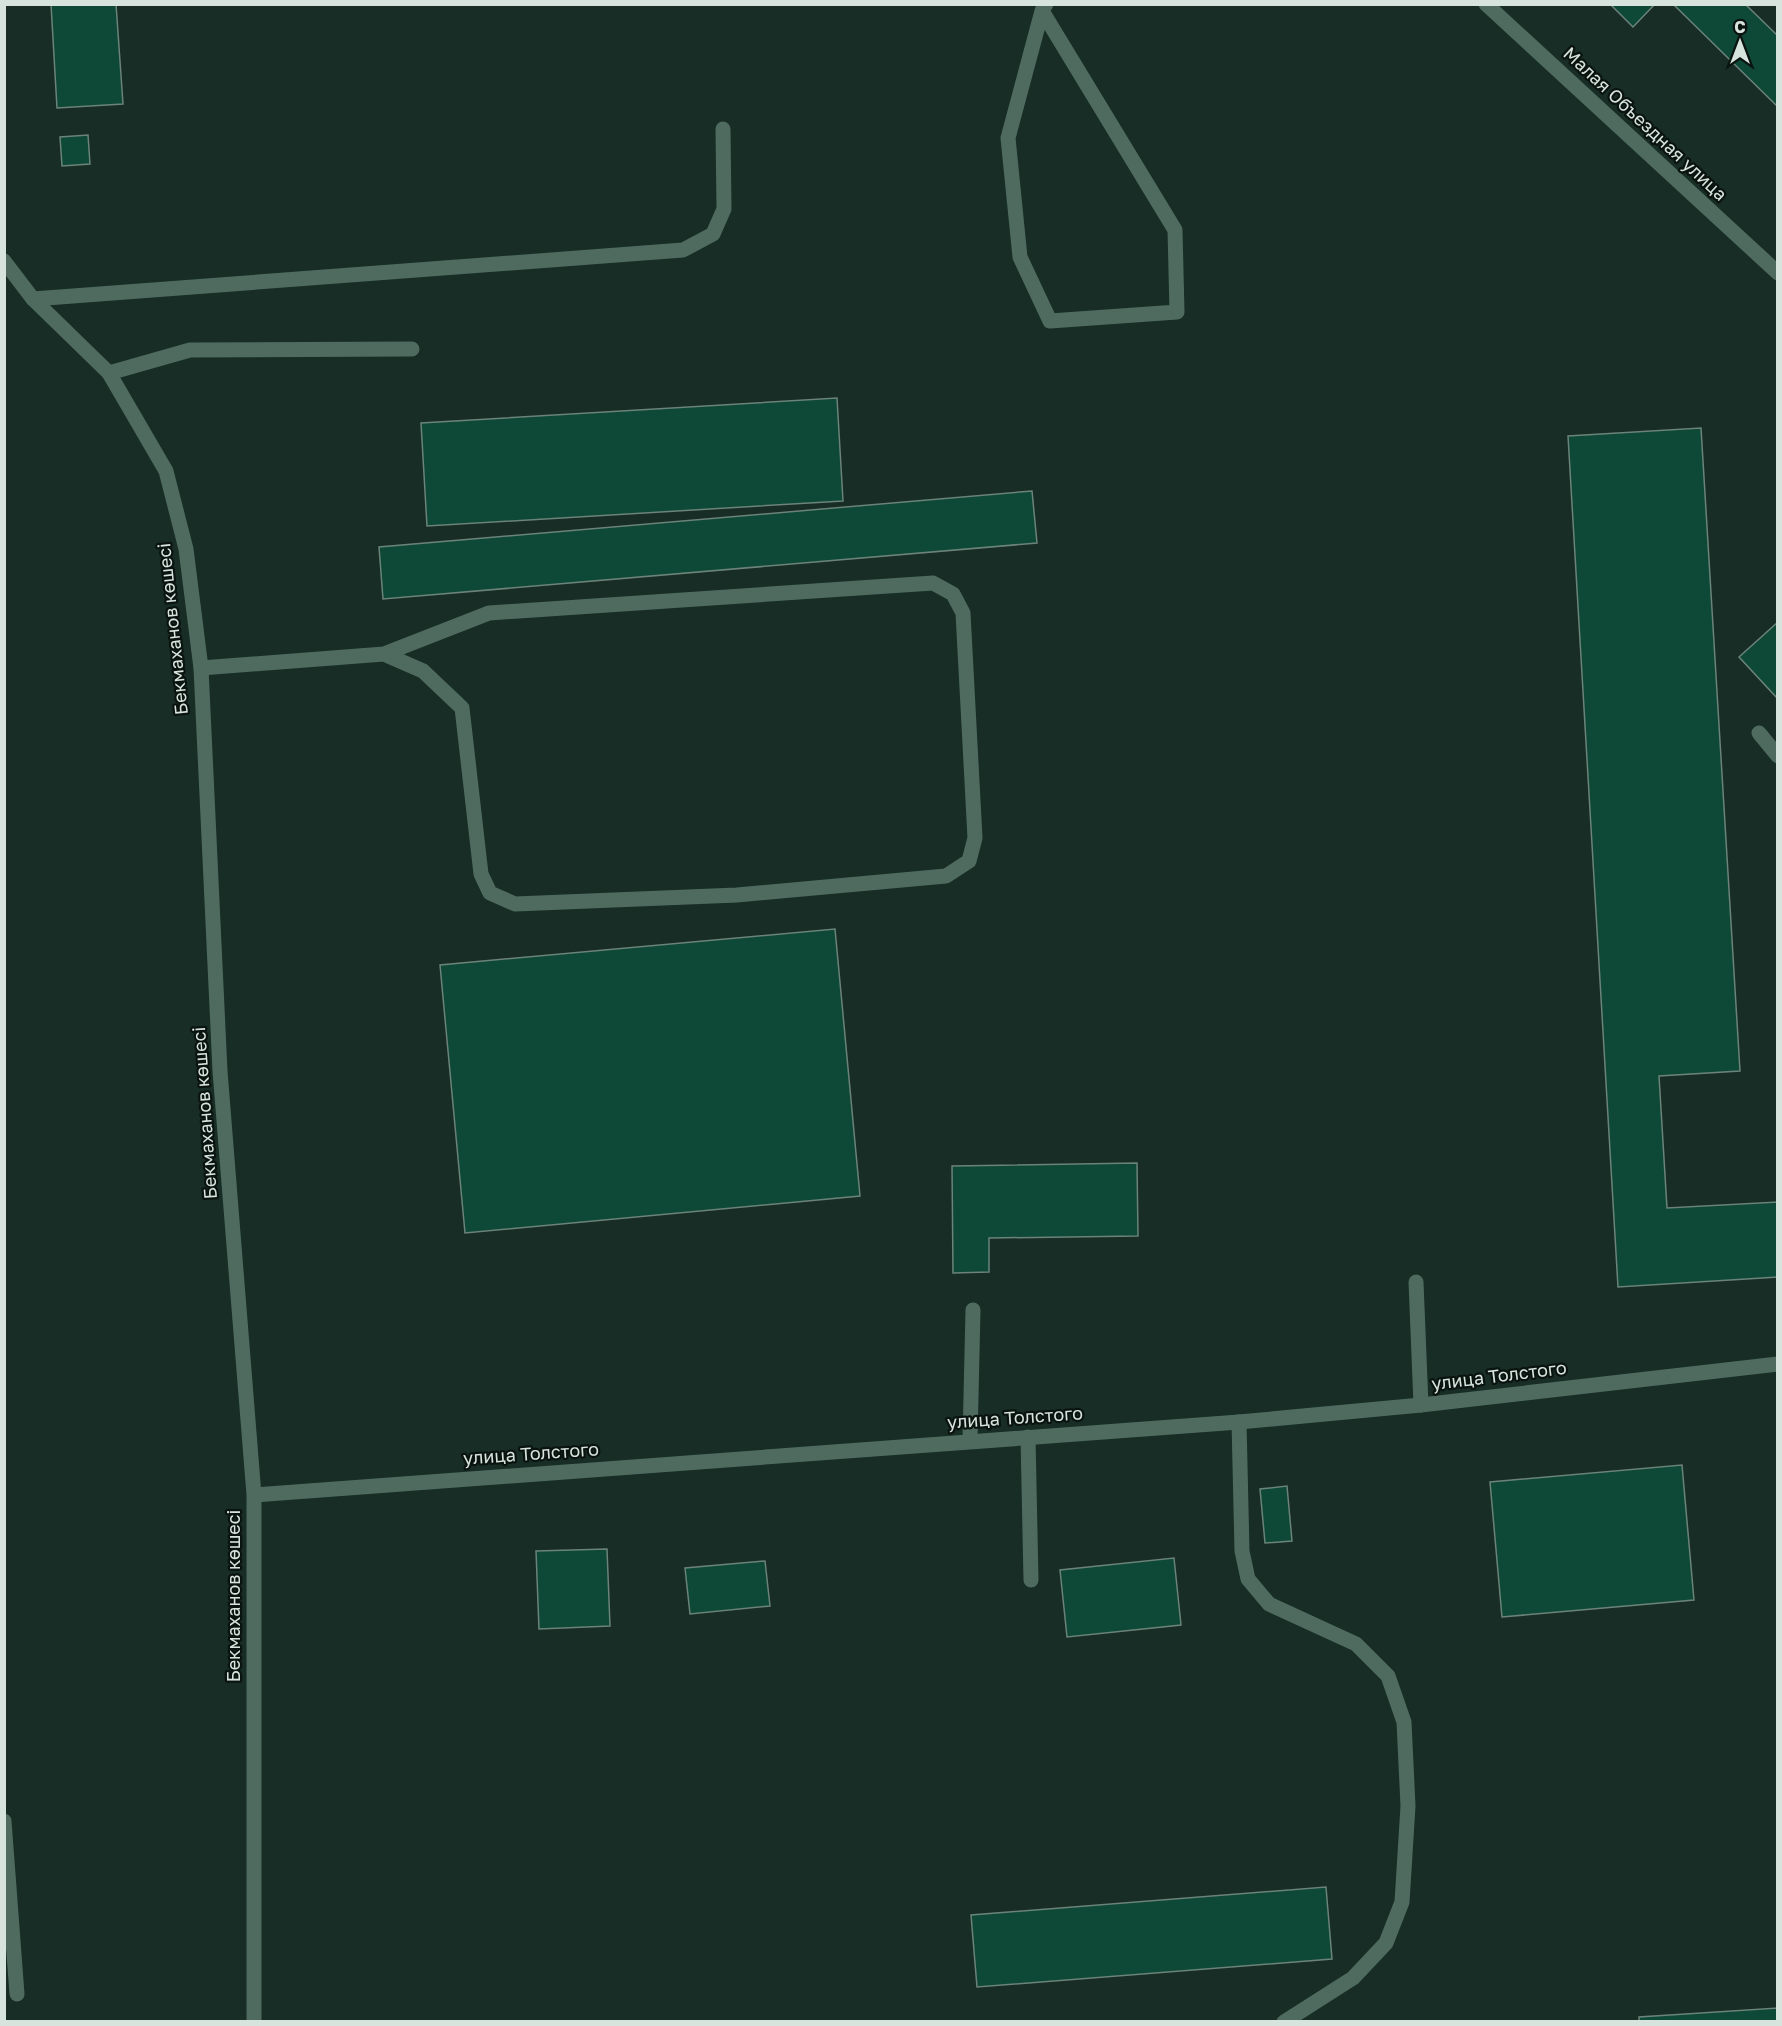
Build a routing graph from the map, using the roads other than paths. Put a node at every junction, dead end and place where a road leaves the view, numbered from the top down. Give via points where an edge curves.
1 (1486, 4) edge
2 (1044, 8) edge
3 (723, 129) dead end
4 (4, 261) edge
5 (1778, 273) edge
6 (33, 299) junction
7 (412, 349) dead end
8 (109, 373) junction
9 (384, 654) junction
10 (201, 668) junction
11 (1759, 733) dead end
12 (1778, 756) edge
13 (1416, 1282) dead end
14 (973, 1310) dead end
15 (1778, 1364) edge
16 (1421, 1405) junction
17 (1239, 1422) junction
18 (1028, 1437) junction
19 (970, 1440) junction
20 (254, 1495) junction
21 (1031, 1580) dead end
22 (4, 1821) edge
23 (17, 1994) dead end
24 (254, 2022) edge
25 (1284, 2022) edge

1 - 5 street, Малая Объездная улица
2 - 2 street via 1008,138 1020,257 1050,321 1177,312 1175,230
3 - 6 street via 724,209 713,234 683,250
4 - 6 street, Бекмаханов көшесі
6 - 8 street, Бекмаханов көшесі
7 - 8 street via 190,350
8 - 10 street, Бекмаханов көшесі via 166,471 186,549
9 - 9 street via 423,671 462,708 480,874 490,893 515,904 737,895 946,876 969,861 975,837 963,613 953,594 933,583 489,613
9 - 10 street
10 - 20 street, Бекмаханов көшесі via 220,1071
11 - 12 street
13 - 16 street
14 - 19 street
15 - 16 street, улица Толстого
16 - 17 street, улица Толстого
17 - 18 street, улица Толстого
17 - 25 street via 1242,1551 1248,1579 1269,1604 1356,1644 1388,1676 1404,1722 1408,1806 1402,1902 1386,1943 1353,1978
18 - 19 street, улица Толстого
18 - 21 street
19 - 20 street, улица Толстого
20 - 24 street, Бекмаханов көшесі
22 - 23 street

